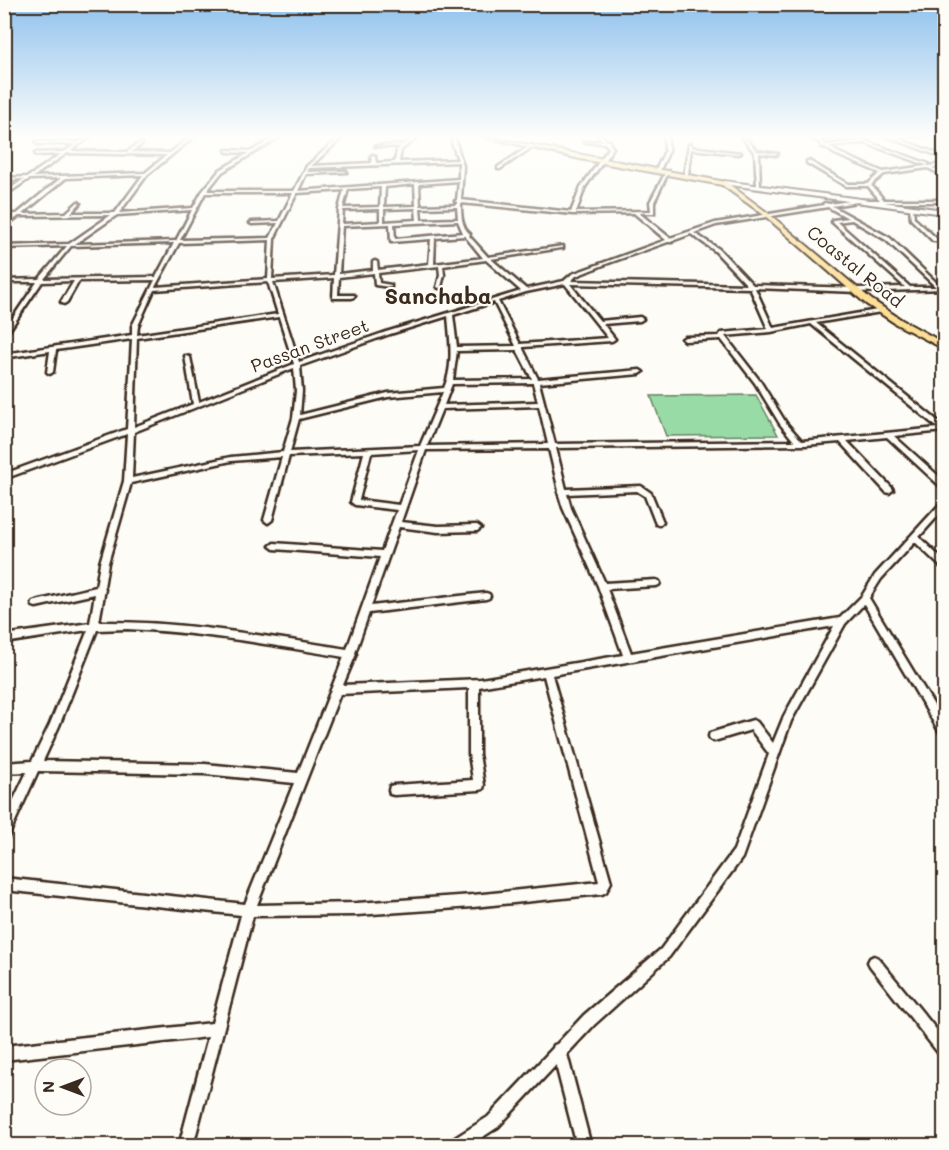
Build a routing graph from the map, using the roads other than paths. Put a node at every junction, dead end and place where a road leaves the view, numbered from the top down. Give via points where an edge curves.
1 (346, 188) edge
2 (51, 189) edge
3 (135, 189) edge
4 (208, 189) edge
5 (297, 189) edge
6 (337, 189) edge
7 (383, 189) edge
8 (417, 189) edge
9 (460, 189) edge
10 (583, 189) edge
11 (659, 189) edge
12 (732, 189) edge
13 (771, 189) edge
14 (872, 189) edge
15 (205, 192) junction
16 (295, 192) junction
17 (882, 200) junction
18 (857, 201) junction
19 (945, 201) edge
20 (78, 202) dead end
21 (458, 203) junction
22 (825, 204) junction
23 (418, 206) junction
24 (381, 208) junction
25 (911, 208) junction
26 (193, 209) junction
27 (342, 209) junction
28 (945, 212) edge
29 (458, 213) junction
30 (573, 213) junction
31 (636, 213) junction
32 (116, 214) junction
33 (766, 214) junction
34 (4, 215) edge
35 (18, 215) junction
36 (67, 215) junction
37 (853, 219) junction
38 (459, 220) junction
39 (419, 221) junction
40 (441, 221) junction
41 (280, 222) junction
42 (392, 222) junction
43 (382, 223) junction
44 (252, 224) dead end
45 (340, 225) junction
46 (4, 226) edge
47 (692, 233) junction
48 (468, 234) junction
49 (272, 238) junction
50 (433, 238) junction
51 (935, 240) dead end
52 (180, 241) junction
53 (670, 241) junction
54 (72, 244) junction
55 (4, 247) edge
56 (561, 247) dead end
57 (486, 258) junction
58 (375, 262) dead end
59 (441, 265) junction
60 (431, 266) junction
61 (377, 272) junction
62 (574, 275) junction
63 (336, 276) junction
64 (157, 278) junction
65 (77, 280) junction
66 (270, 280) junction
67 (4, 281) edge
68 (40, 281) junction
69 (566, 282) junction
70 (582, 282) junction
71 (389, 286) dead end
72 (439, 287) dead end
73 (752, 287) junction
74 (908, 287) junction
75 (942, 288) edge
76 (152, 289) junction
77 (857, 290) junction
78 (525, 291) junction
79 (352, 296) dead end
80 (495, 300) junction
81 (64, 302) dead end
82 (881, 310) junction
83 (281, 315) junction
84 (451, 315) junction
85 (640, 319) dead end
86 (811, 322) junction
87 (599, 323) junction
88 (771, 330) junction
89 (6, 332) edge
90 (135, 337) junction
91 (722, 337) junction
92 (685, 339) dead end
93 (945, 346) edge
94 (520, 347) junction
95 (53, 349) junction
96 (454, 349) junction
97 (4, 356) edge
98 (187, 357) dead end
99 (297, 365) junction
100 (50, 372) dead end
101 (640, 372) dead end
102 (536, 381) junction
103 (449, 386) junction
104 (542, 404) junction
105 (196, 405) junction
106 (441, 406) junction
107 (296, 418) junction
108 (944, 429) edge
109 (132, 430) junction
110 (890, 436) junction
111 (842, 440) junction
112 (800, 443) junction
113 (550, 446) junction
114 (423, 448) junction
115 (368, 450) junction
116 (287, 454) junction
117 (4, 477) edge
118 (128, 481) junction
119 (945, 485) edge
120 (889, 490) dead end
121 (562, 492) junction
122 (945, 505) edge
123 (401, 508) junction
124 (268, 520) dead end
125 (659, 522) dead end
126 (396, 524) junction
127 (477, 528) dead end
128 (915, 538) junction
129 (274, 546) dead end
130 (385, 554) junction
131 (945, 566) edge
132 (656, 583) dead end
133 (602, 586) junction
134 (101, 589) junction
135 (486, 596) dead end
136 (865, 598) junction
137 (36, 604) dead end
138 (366, 610) junction
139 (842, 621) junction
140 (94, 626) junction
141 (4, 639) edge
142 (351, 654) junction
143 (628, 657) junction
144 (547, 672) junction
145 (474, 684) junction
146 (337, 690) junction
147 (945, 730) edge
148 (714, 736) dead end
149 (775, 754) junction
150 (37, 766) junction
151 (4, 768) edge
152 (302, 779) junction
153 (394, 790) dead end
154 (4, 833) edge
155 (4, 884) edge
156 (249, 909) junction
157 (874, 962) dead end
158 (216, 1029) junction
159 (945, 1048) edge
160 (559, 1050) junction
161 (4, 1053) edge
162 (186, 1146) edge
163 (455, 1146) edge
164 (584, 1146) edge

1 - 27 street
2 - 35 street
3 - 32 street
4 - 15 street
5 - 16 street
6 - 16 street
7 - 24 street
8 - 23 street
9 - 21 street
10 - 30 street
11 - 31 street via 652,202 654,211
12 - 33 main road, Coastal Road
13 - 18 street
14 - 17 street
15 - 16 street
15 - 26 street
16 - 41 street
17 - 18 street, Passan Street
17 - 19 street, Passan Street
18 - 22 street, Passan Street
18 - 25 street
20 - 36 street
21 - 23 street
21 - 29 street
21 - 30 street
22 - 33 street, Passan Street
22 - 37 street
23 - 24 street
23 - 39 street
24 - 27 street
24 - 43 street
25 - 28 street
25 - 51 street via 912,218
26 - 32 street
26 - 52 street
27 - 45 street
29 - 38 street
29 - 40 street
30 - 31 street
31 - 53 street
32 - 36 street
32 - 54 street
33 - 47 street, Passan Street
33 - 77 main road, Coastal Road
34 - 35 street
35 - 36 street
35 - 46 street
37 - 74 street via 834,221
37 - 75 street via 888,239
38 - 40 street
38 - 48 street
39 - 40 street
39 - 42 street
41 - 44 street
41 - 49 street
42 - 43 street
42 - 50 street via 393,241
43 - 45 street
45 - 63 street
47 - 53 street, Passan Street
47 - 73 street via 717,250
48 - 50 street
48 - 57 street
49 - 52 street
49 - 66 street
50 - 60 street
52 - 54 street
52 - 64 street
53 - 62 street, Passan Street
54 - 55 street
54 - 68 street
56 - 57 street
57 - 59 street
57 - 78 street
58 - 61 street
59 - 60 street
59 - 72 street
60 - 61 street
61 - 63 street
61 - 71 street via 377,284
62 - 69 street, Passan Street
62 - 70 street
63 - 66 street
63 - 79 street via 335,297
64 - 65 street
64 - 76 street
65 - 68 street
65 - 81 street
66 - 76 street
66 - 83 street
67 - 68 street
68 - 89 street
69 - 70 street
69 - 78 street, Passan Street
69 - 87 street
70 - 73 street
73 - 77 street
73 - 88 street
74 - 75 street
74 - 77 street
76 - 90 street via 135,326
77 - 82 main road, Coastal Road
78 - 80 street, Passan Street
80 - 84 street, Passan Street
80 - 94 street
82 - 86 street
82 - 93 main road, Coastal Road
83 - 90 street
83 - 99 street
84 - 96 street
84 - 99 street, Passan Street
85 - 87 street
86 - 88 street
86 - 108 street
87 - 94 street via 612,339
88 - 91 street
90 - 95 street
90 - 109 street
91 - 92 street
91 - 112 street
94 - 96 street
94 - 102 street
95 - 97 street
95 - 100 street
96 - 103 street
98 - 105 street
99 - 105 street, Passan Street
99 - 107 street
101 - 102 street
102 - 103 street
102 - 104 street
103 - 106 street
103 - 107 street via 388,395
104 - 106 street
104 - 113 street
105 - 109 street, Passan Street
106 - 114 street
107 - 116 street
108 - 110 street
109 - 117 street, Passan Street
109 - 118 street
110 - 111 street
110 - 119 street
111 - 112 street
111 - 120 street
112 - 113 street
113 - 114 street
113 - 121 street
114 - 115 street
114 - 123 street
115 - 116 street
115 - 123 street via 355,502
116 - 118 street via 231,459
116 - 124 street
118 - 134 street via 104,563
121 - 125 street via 638,488 648,495
121 - 133 street
122 - 128 street
123 - 126 street
126 - 127 street
126 - 130 street
128 - 131 street
128 - 136 street via 878,577
129 - 130 street
130 - 138 street
132 - 133 street
133 - 143 street
134 - 137 street
134 - 140 street
135 - 138 street
136 - 139 street
136 - 147 street
138 - 142 street
139 - 143 street
139 - 149 street via 787,719
140 - 141 street
140 - 142 street via 177,630
140 - 150 street
142 - 146 street
143 - 144 street
144 - 145 street
144 - 156 street via 605,882 602,888 357,909
145 - 146 street
145 - 153 street via 474,754 479,785
146 - 152 street
148 - 149 street via 753,725
149 - 160 street via 738,854 665,953
150 - 151 street
150 - 152 street via 205,770
150 - 154 street
152 - 156 street
155 - 156 street
156 - 158 street
157 - 159 street
158 - 161 street
158 - 162 street
160 - 163 street via 493,1122
160 - 164 street

